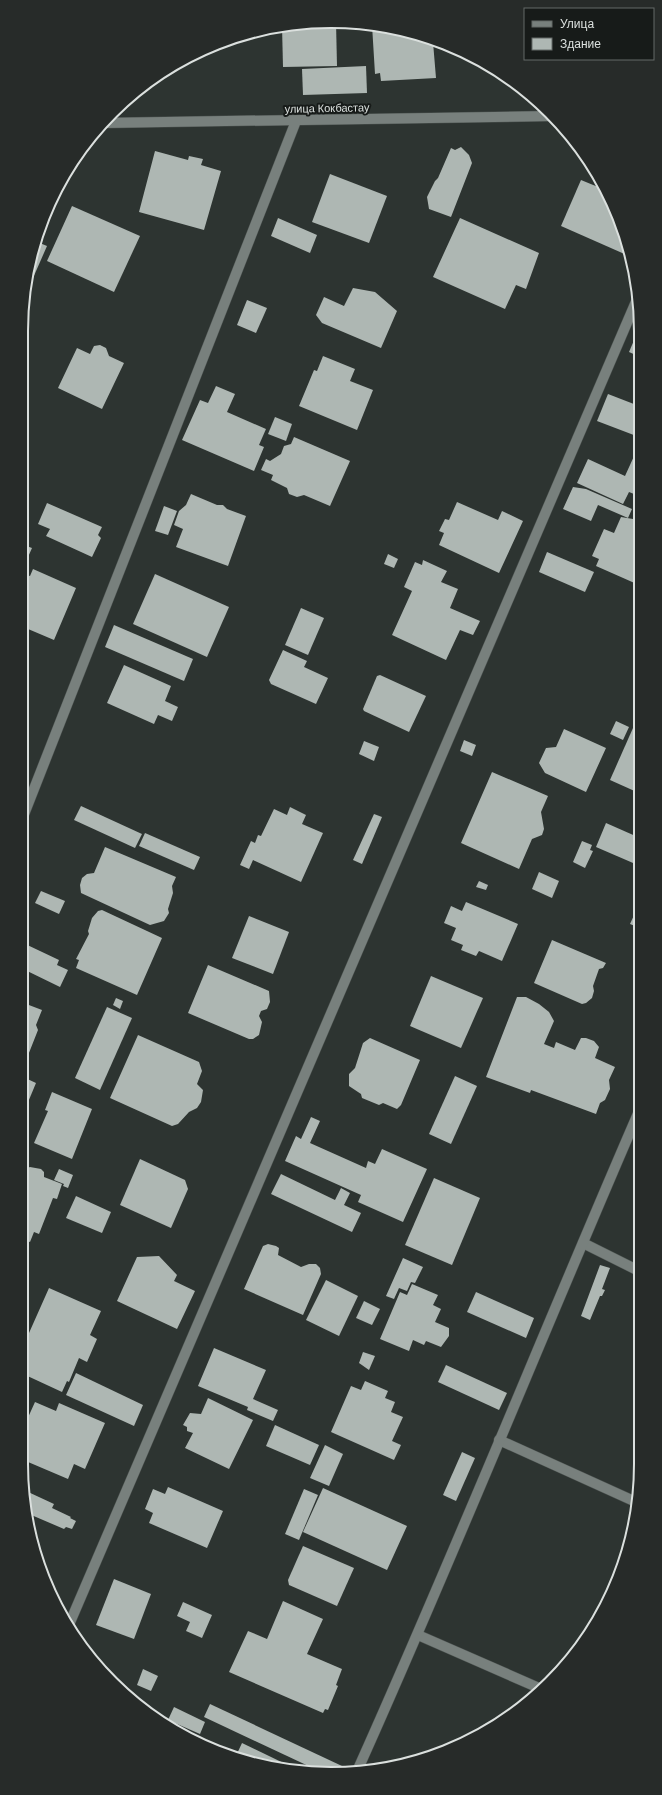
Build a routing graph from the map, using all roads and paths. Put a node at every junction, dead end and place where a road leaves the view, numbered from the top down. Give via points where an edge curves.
1 (544, 116) edge
2 (296, 121) junction
3 (111, 123) edge
4 (633, 309) edge
5 (28, 804) edge
6 (634, 1123) edge
7 (583, 1243) junction
8 (634, 1268) edge
9 (499, 1440) junction
10 (631, 1500) edge
11 (71, 1620) edge
12 (418, 1635) junction
13 (536, 1687) edge
14 (360, 1765) edge

1 - 2 street, улица Кокбастау
2 - 3 street, улица Кокбастау
2 - 5 street
4 - 11 street
6 - 7 street
7 - 8 street
7 - 9 street
9 - 10 street
9 - 12 street
12 - 13 street
12 - 14 street

